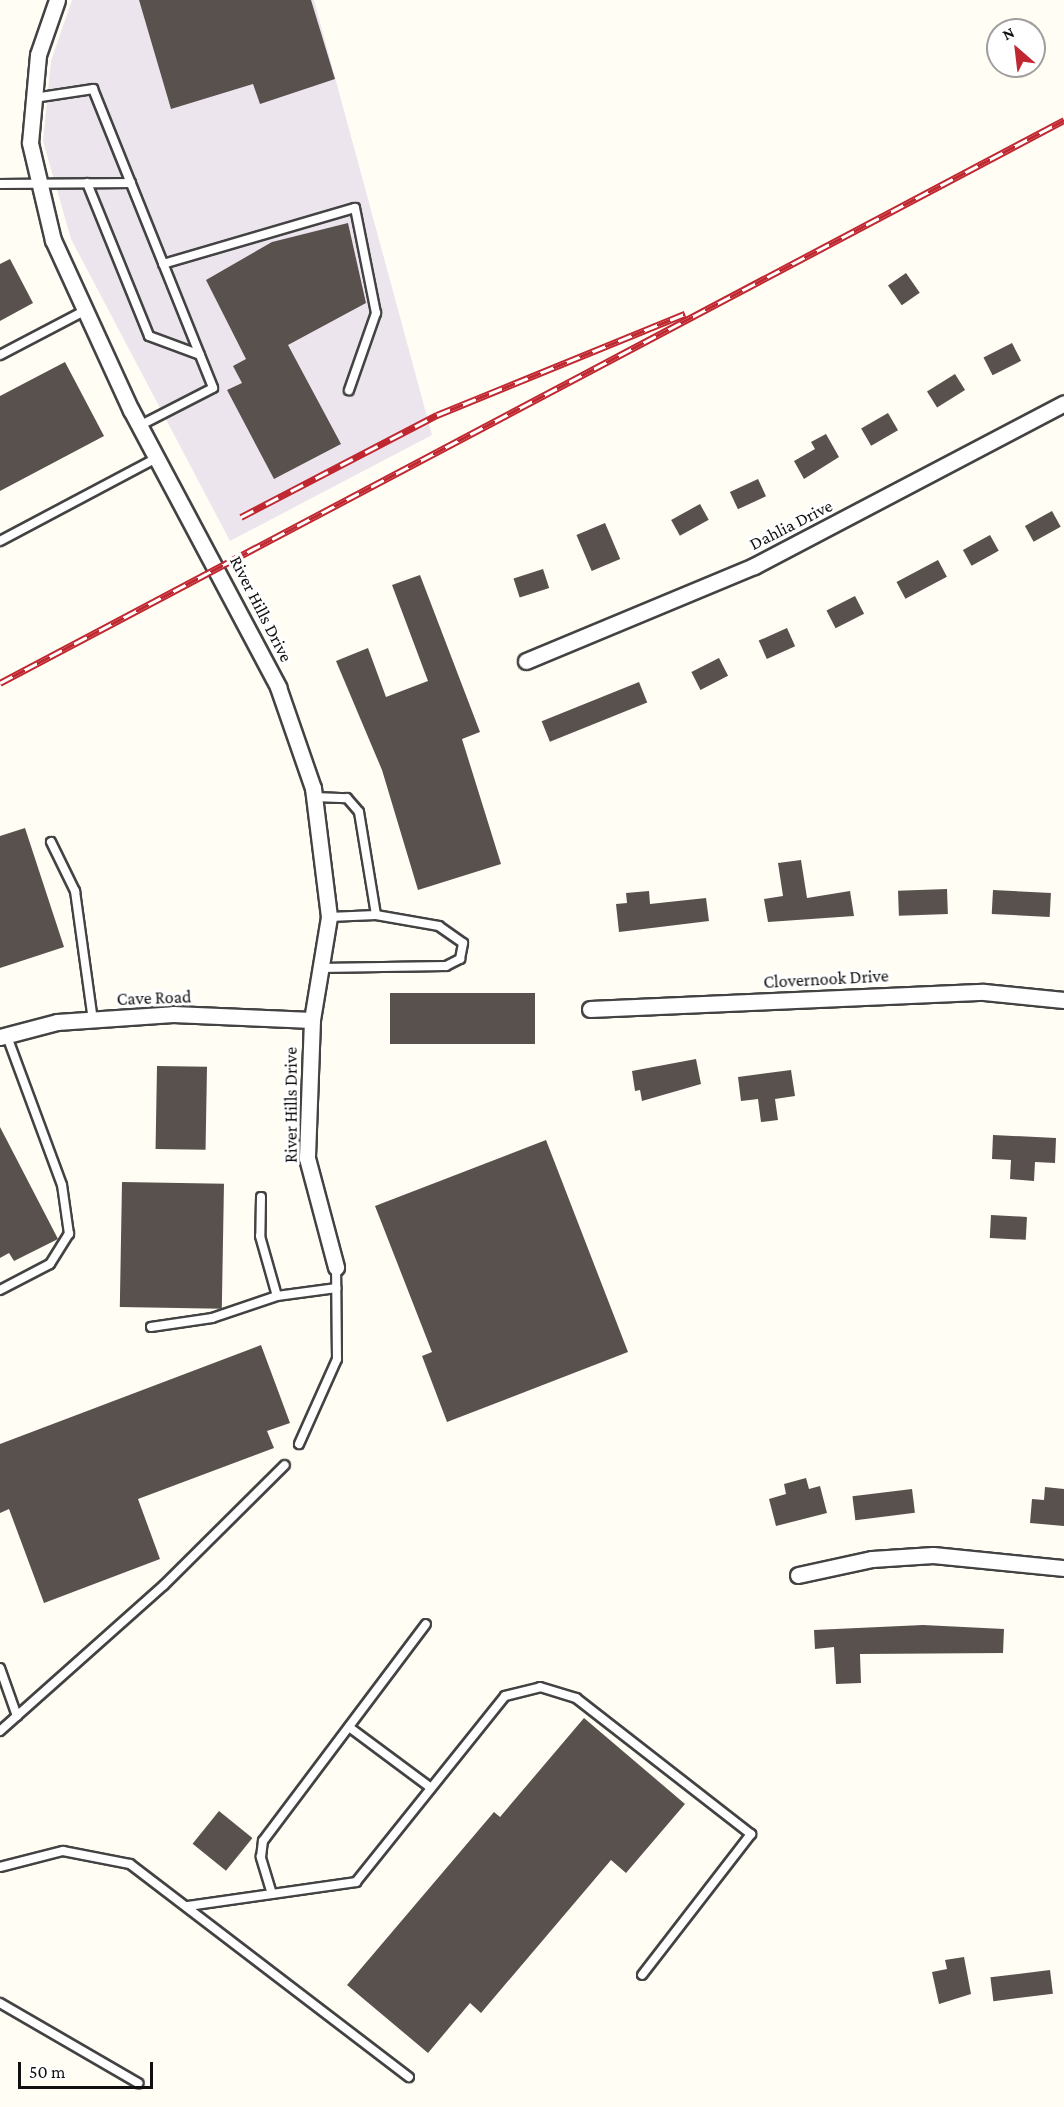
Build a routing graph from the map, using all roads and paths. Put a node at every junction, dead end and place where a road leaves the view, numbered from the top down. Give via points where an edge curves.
1 (57, 0) edge
2 (34, 98) junction
3 (87, 183) junction
4 (131, 183) junction
5 (0, 184) edge
6 (39, 184) junction
7 (163, 264) junction
8 (84, 311) junction
9 (0, 355) edge
10 (200, 355) junction
11 (349, 390) dead end
12 (1064, 403) edge
13 (141, 425) junction
14 (158, 457) junction
15 (0, 541) edge
16 (526, 661) dead end
17 (314, 797) junction
18 (51, 842) dead end
19 (376, 915) junction
20 (328, 917) junction
21 (320, 968) junction
22 (1064, 1000) edge
23 (590, 1009) dead end
24 (93, 1020) junction
25 (312, 1020) junction
26 (3, 1036) edge
27 (261, 1197) dead end
28 (336, 1267) joint
29 (336, 1288) junction
30 (0, 1290) edge
31 (277, 1296) junction
32 (151, 1327) dead end
33 (299, 1444) dead end
34 (285, 1465) dead end
35 (1064, 1568) edge
36 (798, 1575) dead end
37 (426, 1624) dead end
38 (0, 1668) edge
39 (17, 1716) junction
40 (349, 1726) junction
41 (0, 1731) edge
42 (431, 1788) junction
43 (0, 1867) edge
44 (272, 1894) junction
45 (188, 1906) junction
46 (642, 1975) dead end
47 (0, 2003) edge
48 (409, 2077) dead end
49 (138, 2083) dead end

1 - 2 street, River Hills Drive via 38,55
2 - 4 lane via 93,89
2 - 6 street, River Hills Drive via 30,144
3 - 4 lane
3 - 6 lane
3 - 10 lane via 149,336
4 - 7 lane
5 - 6 lane
6 - 8 street, River Hills Drive via 53,240
7 - 10 lane
7 - 11 lane via 355,208 376,313
8 - 9 lane
8 - 13 street, River Hills Drive
10 - 13 lane via 213,388
12 - 16 street, Dahlia Drive via 754,566
13 - 14 street, River Hills Drive
14 - 15 lane
14 - 17 street, River Hills Drive via 278,687
17 - 19 lane via 347,798 359,812
17 - 20 street, River Hills Drive
18 - 24 lane via 75,891
19 - 20 lane
19 - 21 lane via 454,932 463,943 460,959 446,966
20 - 21 street, River Hills Drive
21 - 25 street, River Hills Drive
22 - 23 street, Clovernook Drive via 984,992
24 - 25 street, Cave Road via 173,1014
24 - 26 street, Cave Road
25 - 28 street, River Hills Drive via 307,1158
26 - 30 lane via 62,1185 69,1234 50,1264
27 - 31 lane via 260,1236
28 - 29 lane
29 - 31 lane
29 - 33 lane via 338,1359
31 - 32 lane via 212,1318
34 - 39 lane via 164,1585
35 - 36 street via 933,1555 872,1559
37 - 40 lane
38 - 39 lane
39 - 41 lane
40 - 42 lane
40 - 44 lane via 262,1841 261,1857
42 - 44 lane via 356,1882
42 - 46 lane via 505,1696 540,1687 576,1698 751,1834
43 - 45 lane via 63,1851 130,1864
44 - 45 lane
45 - 48 lane
47 - 49 lane

